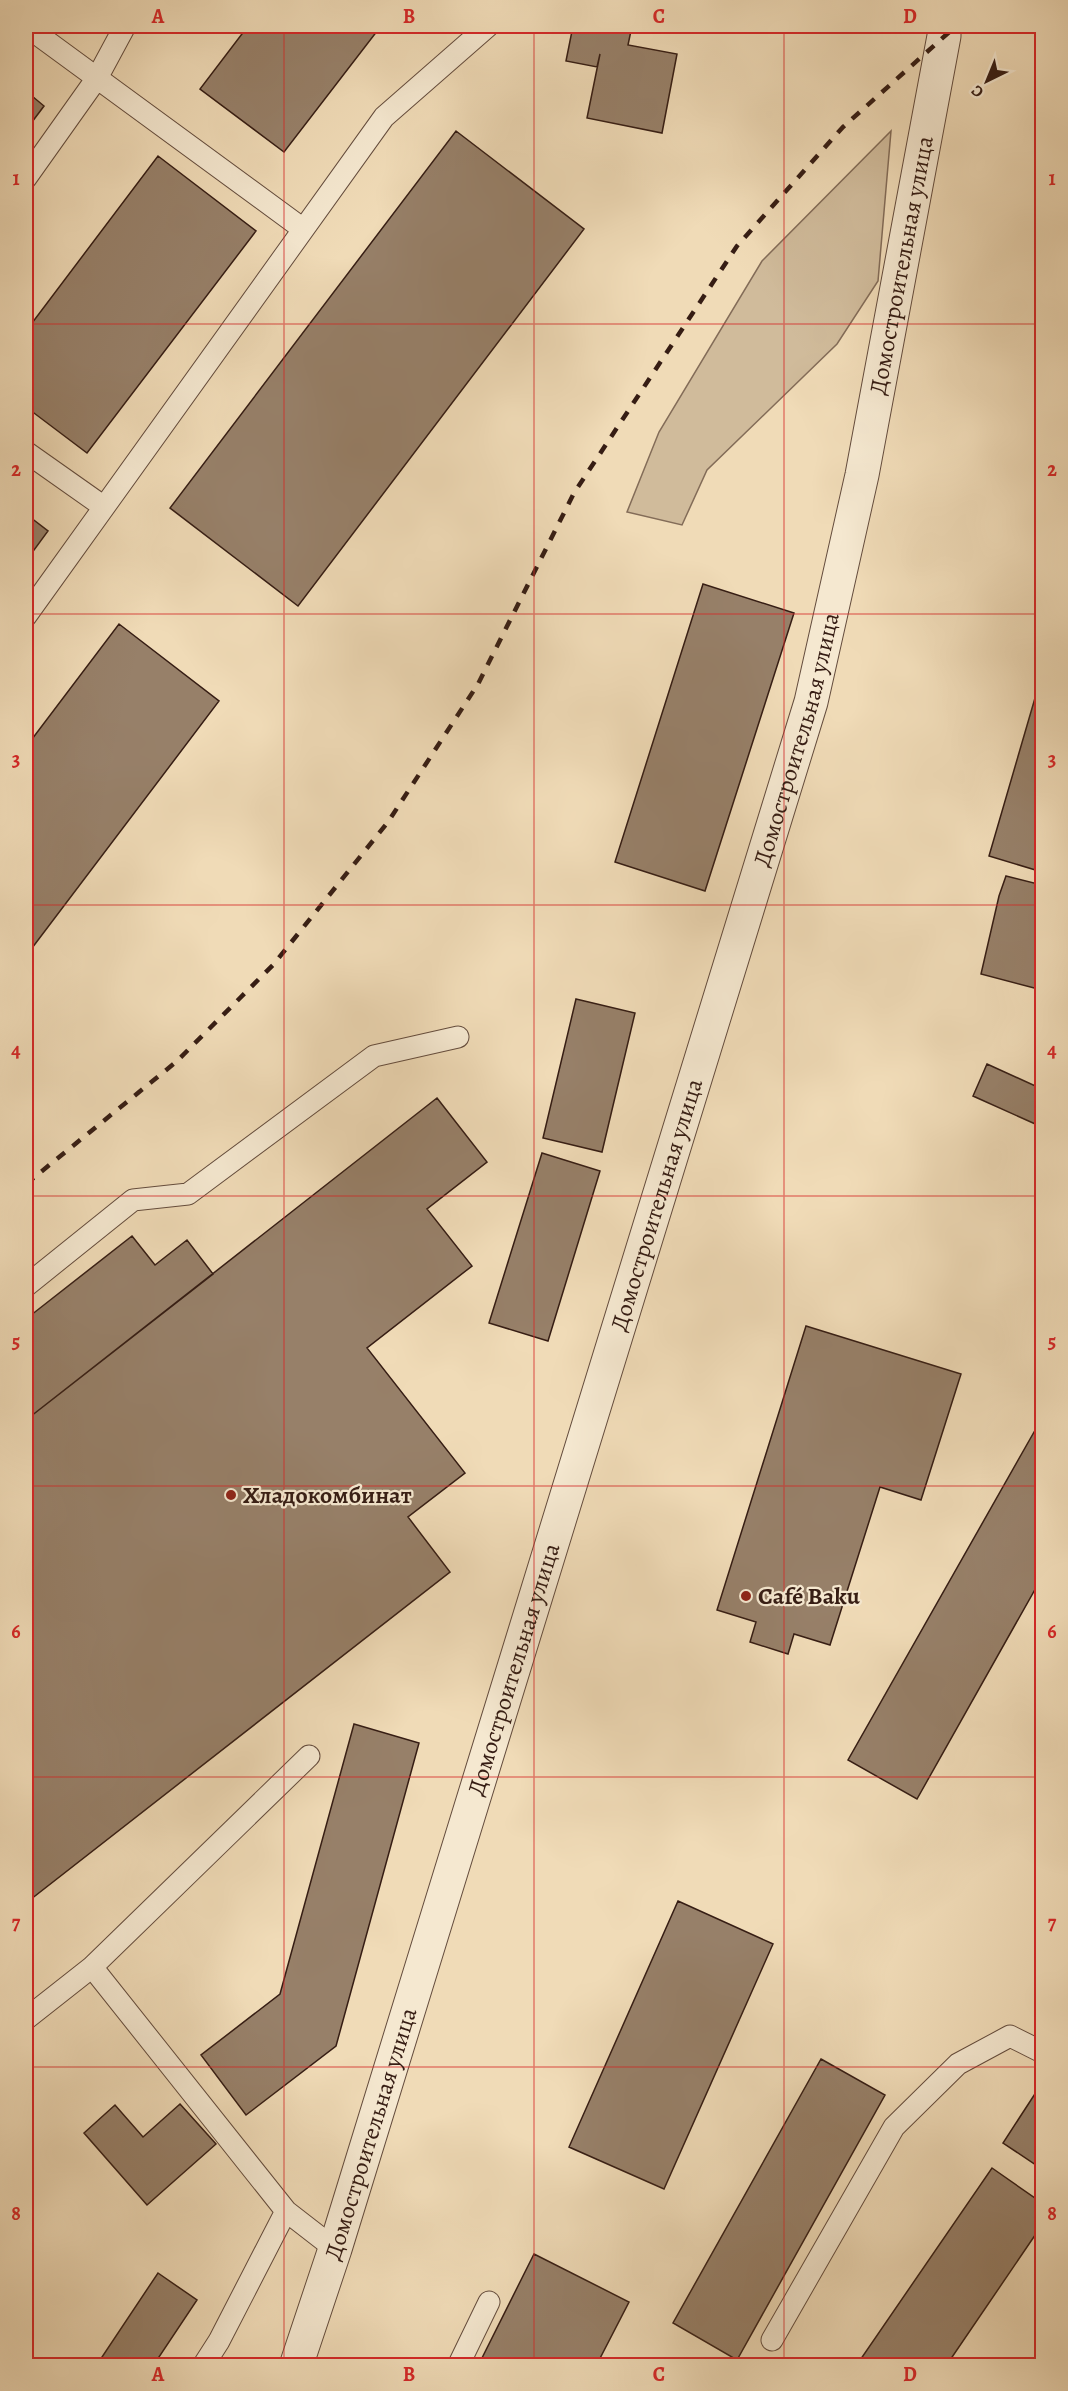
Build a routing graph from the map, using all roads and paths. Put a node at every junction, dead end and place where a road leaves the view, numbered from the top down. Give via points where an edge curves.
1 (26, 26) edge
2 (125, 26) edge
3 (488, 26) edge
4 (944, 26) edge
5 (96, 78) junction
6 (26, 178) edge
7 (303, 229) junction
8 (26, 452) edge
9 (104, 507) junction
10 (26, 616) edge
11 (458, 1037) dead end
12 (26, 1286) edge
13 (309, 1756) dead end
14 (92, 1967) junction
15 (26, 2019) edge
16 (1042, 2052) edge
17 (286, 2211) junction
18 (335, 2249) junction
19 (489, 2302) dead end
20 (772, 2340) dead end
21 (203, 2366) edge
22 (296, 2366) edge
23 (458, 2366) edge

1 - 5 lane
2 - 5 lane
3 - 7 lane via 384,117
4 - 18 street, Домостроительная улица via 862,475 811,702
5 - 6 lane
5 - 7 lane
7 - 9 lane
8 - 9 lane
9 - 10 lane
11 - 12 lane via 374,1056 188,1194 133,1200
13 - 14 lane
14 - 15 lane
14 - 17 lane
16 - 20 lane via 1010,2036 958,2064 894,2127
17 - 18 lane
17 - 21 lane
18 - 22 street, Домостроительная улица
19 - 23 lane

